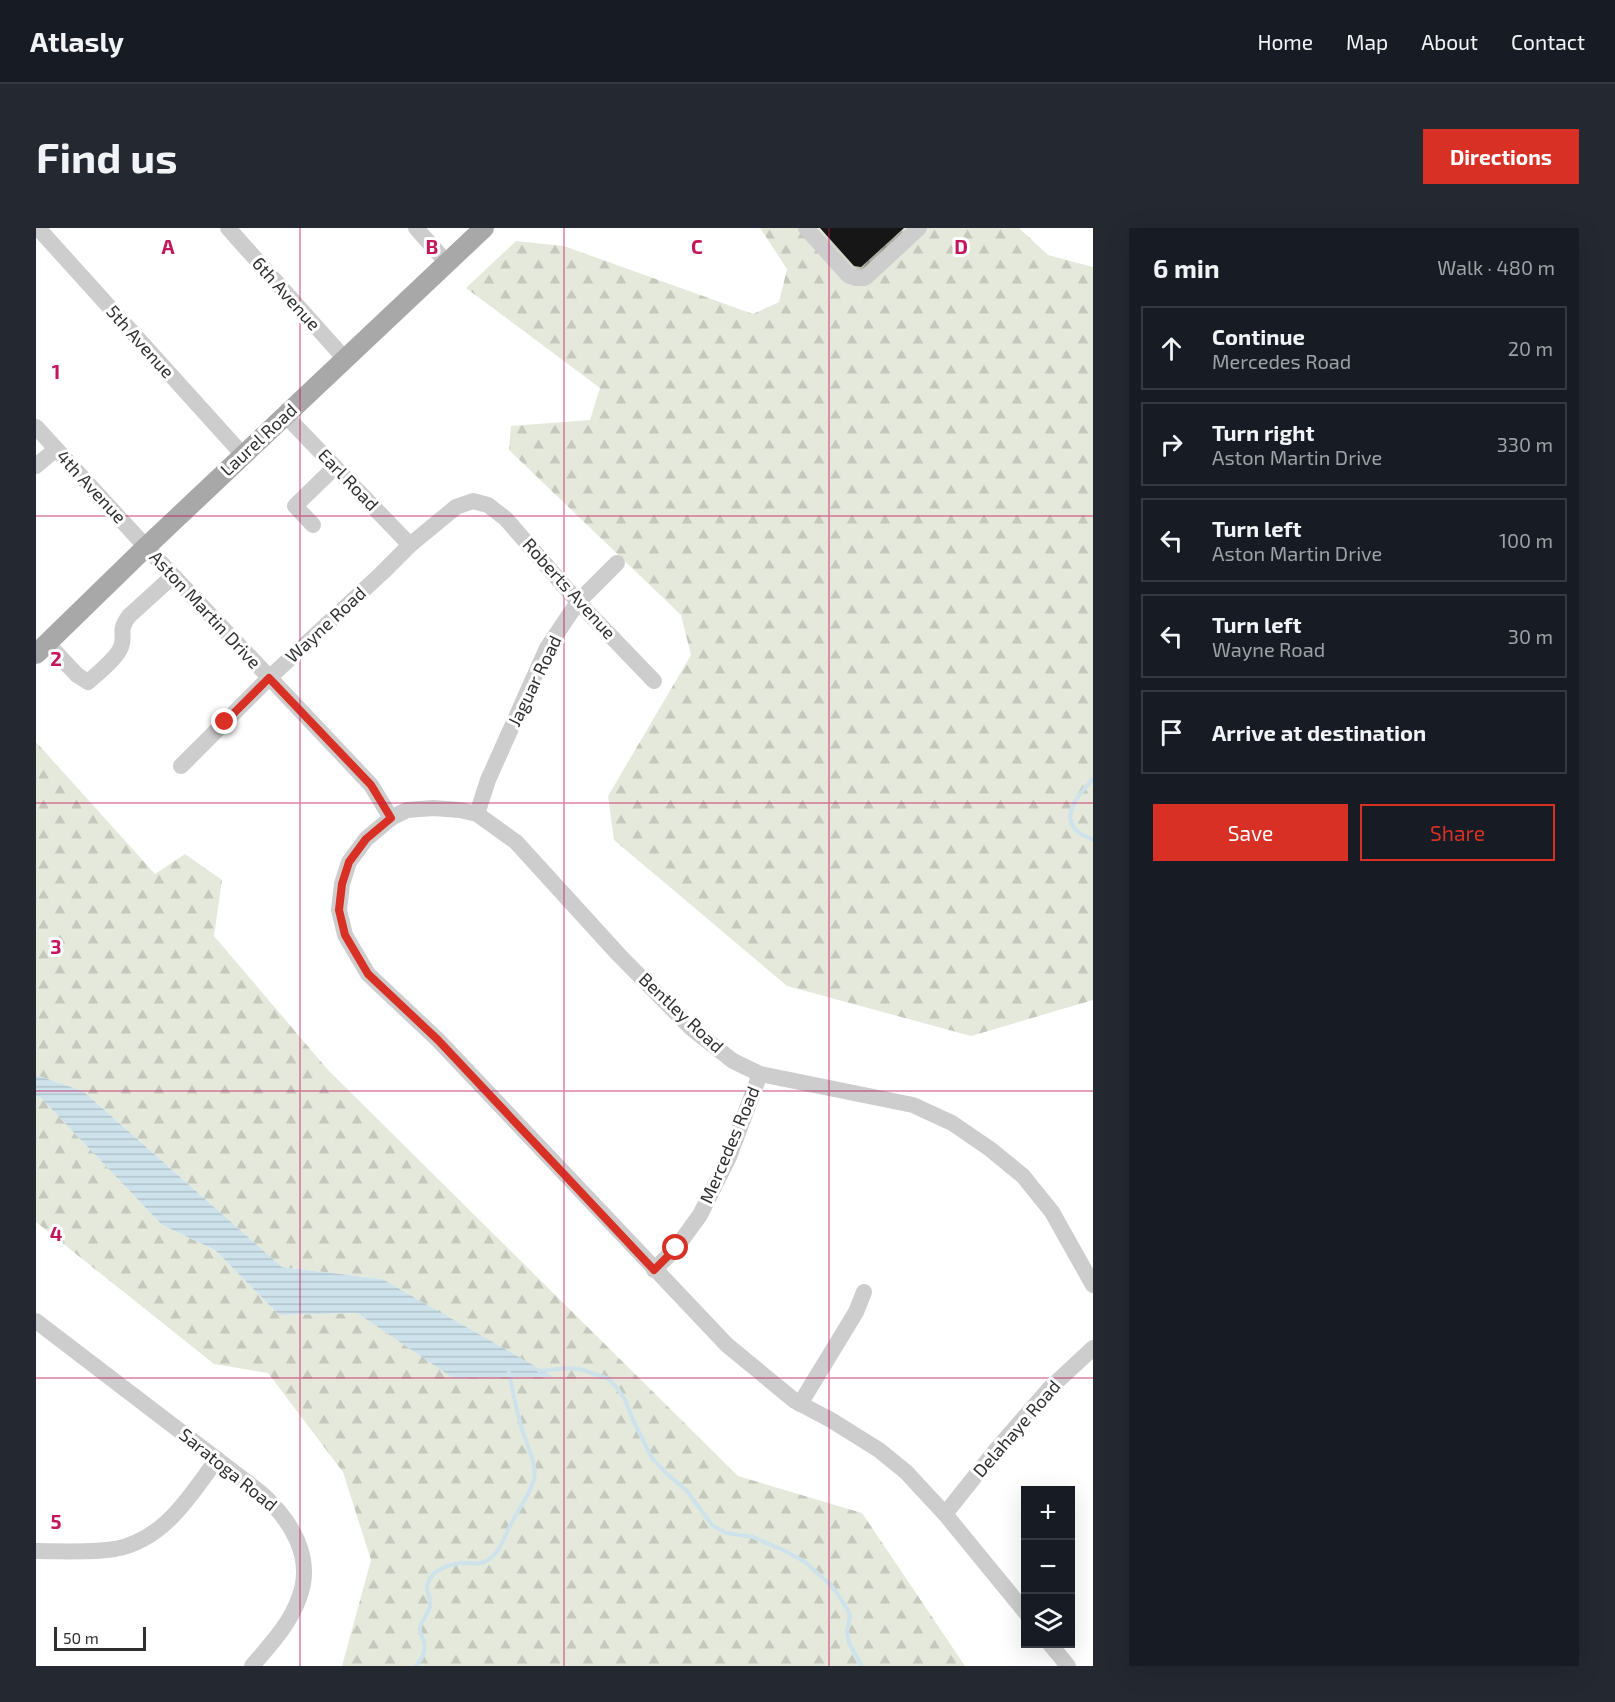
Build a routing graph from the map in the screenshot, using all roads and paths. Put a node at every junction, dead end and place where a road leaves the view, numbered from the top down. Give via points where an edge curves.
1 (38, 228) edge
2 (228, 228) edge
3 (416, 228) edge
4 (484, 228) edge
5 (806, 228) edge
6 (919, 228) edge
7 (447, 263) junction
8 (345, 359) junction
9 (285, 415) junction
10 (36, 427) edge
11 (56, 449) junction
12 (243, 455) junction
13 (36, 466) edge
14 (335, 467) junction
15 (480, 503) joint
16 (313, 525) dead end
17 (410, 545) junction
18 (146, 547) junction
19 (617, 563) dead end
20 (174, 576) junction
21 (578, 602) junction
22 (42, 649) edge
23 (269, 678) junction
24 (654, 681) dead end
25 (181, 766) dead end
26 (477, 814) junction
27 (391, 818) junction
28 (760, 1074) junction
29 (654, 1270) junction
30 (1093, 1285) edge
31 (864, 1292) dead end
32 (36, 1321) edge
33 (1093, 1347) edge
34 (800, 1404) junction
35 (217, 1460) junction
36 (945, 1514) junction
37 (36, 1551) edge
38 (1021, 1607) edge
39 (1053, 1648) edge
40 (252, 1666) edge
41 (1068, 1666) edge

1 - 12 street, 5th Avenue
2 - 8 street, 6th Avenue
3 - 7 street
4 - 7 main road, Laurel Road
5 - 6 street via 848,275 856,278 865,278
7 - 8 main road, Laurel Road
8 - 9 main road, Laurel Road
9 - 12 main road, Laurel Road
9 - 14 street, Earl Road
10 - 11 street, 4th Avenue
11 - 13 street
11 - 18 street, 4th Avenue
12 - 18 main road, Laurel Road
14 - 16 street via 295,506
14 - 17 street, Earl Road
15 - 17 street, Wayne Road via 472,501 456,507
15 - 21 street, Roberts Avenue via 506,519
17 - 23 street, Wayne Road
18 - 20 street, Aston Martin Drive
18 - 22 main road, Laurel Road
19 - 21 street, Jaguar Road
20 - 22 street via 129,616 121,630 120,650 88,682
20 - 23 street, Aston Martin Drive
21 - 24 street, Roberts Avenue
21 - 26 street, Jaguar Road via 547,648 488,780
23 - 25 street, Wayne Road
23 - 27 street, Aston Martin Drive via 371,785
26 - 27 street, Bentley Road via 433,808 407,810
26 - 28 street, Bentley Road via 516,842 691,1028 733,1061
27 - 29 street via 366,839 349,862 339,910 345,935 368,974 438,1040
28 - 29 street, Mercedes Road via 729,1157 700,1215
28 - 30 street, Bentley Road via 913,1104 952,1123 1023,1176 1052,1212
29 - 34 street via 727,1345
31 - 34 street
32 - 35 street, Saratoga Road
33 - 36 street, Delahaye Road via 1050,1388
34 - 36 street via 879,1450 906,1472
35 - 37 street via 172,1517 147,1537 115,1549
35 - 40 street, Saratoga Road via 281,1512 292,1527 303,1566 303,1587 296,1606
36 - 38 street
39 - 41 street

